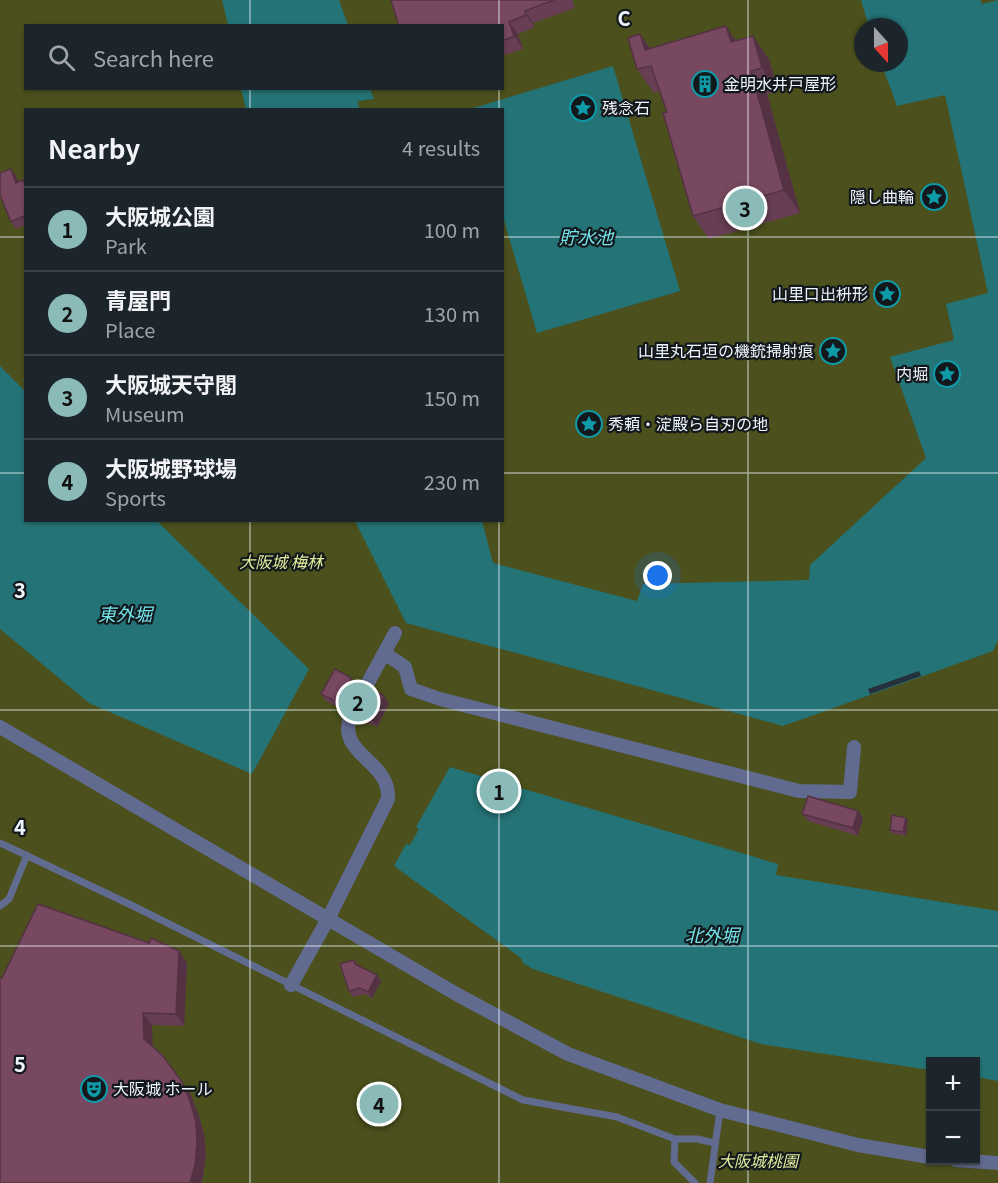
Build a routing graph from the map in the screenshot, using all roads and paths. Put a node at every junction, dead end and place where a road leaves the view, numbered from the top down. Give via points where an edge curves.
1 (395, 633) dead end
2 (384, 653) junction
3 (364, 690) edge
4 (351, 715) edge
5 (0, 727) edge
6 (854, 747) dead end
7 (0, 843) edge
8 (27, 855) junction
9 (0, 906) edge
10 (328, 919) junction
11 (291, 986) junction
12 (720, 1110) junction
13 (675, 1139) junction
14 (715, 1143) junction
15 (926, 1155) edge
16 (980, 1162) edge
17 (998, 1163) edge
18 (695, 1183) edge
19 (710, 1183) edge

1 - 2 street
2 - 3 street
2 - 6 street via 405,667 411,689 440,699 799,791 850,792
4 - 10 street via 351,741 383,775 388,799
5 - 10 street
7 - 8 lane
8 - 9 lane via 9,899
8 - 11 lane
10 - 11 street
10 - 12 street via 568,1054
11 - 13 lane via 523,1100 617,1117
12 - 14 lane
12 - 15 street via 858,1145
13 - 14 lane
13 - 18 lane via 674,1162
14 - 19 lane
16 - 17 street

